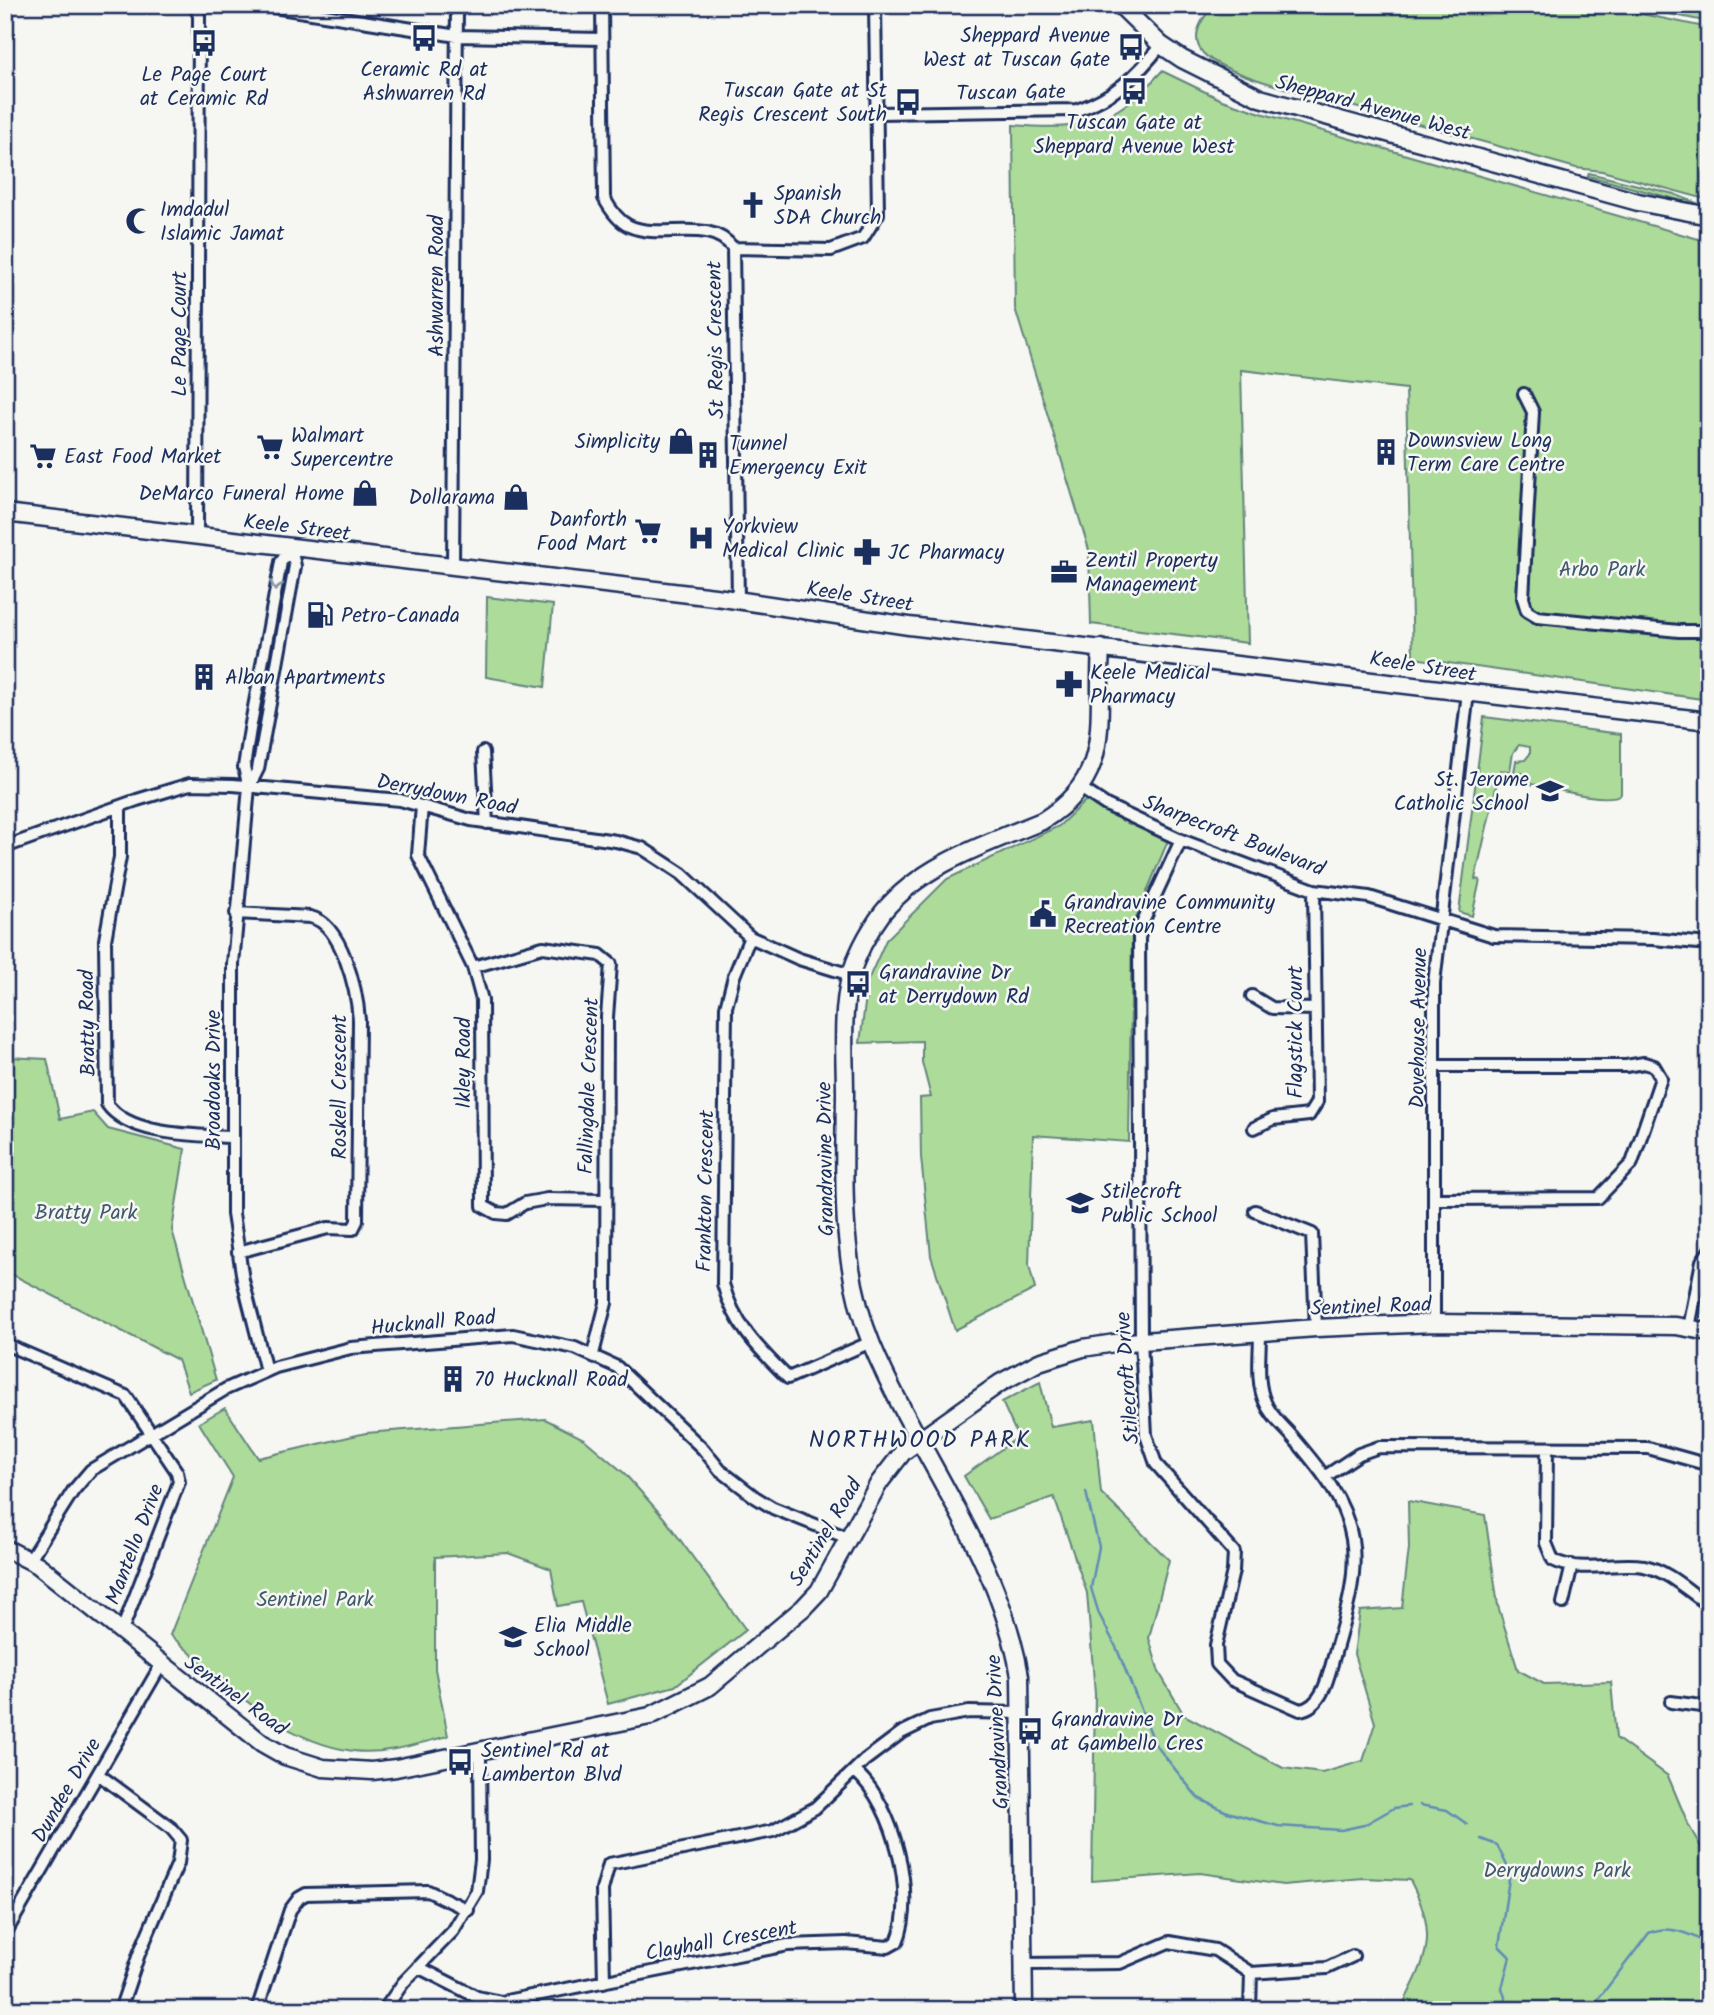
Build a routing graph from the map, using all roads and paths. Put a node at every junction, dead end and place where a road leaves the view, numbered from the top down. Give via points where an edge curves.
1 (195, 5) edge
2 (261, 5) edge
3 (457, 5) edge
4 (602, 5) edge
5 (875, 5) edge
6 (1120, 5) edge
7 (457, 36) junction
8 (602, 39) junction
9 (1161, 45) junction
10 (878, 113) junction
11 (1638, 202) junction
12 (1709, 216) edge
13 (1709, 226) edge
14 (733, 248) junction
15 (1524, 394) dead end
16 (5, 513) edge
17 (197, 537) junction
18 (291, 548) junction
19 (453, 568) junction
20 (738, 600) junction
21 (268, 627) junction
22 (284, 629) junction
23 (1709, 631) edge
24 (1101, 648) junction
25 (262, 665) junction
26 (276, 667) junction
27 (1468, 692) junction
28 (1709, 721) edge
29 (250, 729) junction
30 (264, 732) junction
31 (483, 752) dead end
32 (249, 787) junction
33 (1082, 789) junction
34 (422, 806) junction
35 (120, 808) junction
36 (487, 823) junction
37 (5, 833) edge
38 (1181, 840) junction
39 (7, 847) edge
40 (1314, 890) junction
41 (236, 913) junction
42 (1441, 919) junction
43 (750, 937) junction
44 (1709, 943) edge
45 (472, 967) junction
46 (851, 975) junction
47 (1252, 996) dead end
48 (1315, 1009) junction
49 (1436, 1066) junction
50 (1254, 1128) dead end
51 (232, 1137) junction
52 (1436, 1199) junction
53 (604, 1200) junction
54 (1255, 1211) dead end
55 (1709, 1251) edge
56 (238, 1252) junction
57 (1434, 1323) junction
58 (1316, 1328) junction
59 (1689, 1328) junction
60 (1709, 1332) edge
61 (1260, 1333) junction
62 (1141, 1340) junction
63 (871, 1342) junction
64 (5, 1344) edge
65 (593, 1354) junction
66 (266, 1371) junction
67 (152, 1433) junction
68 (920, 1440) junction
69 (1547, 1449) junction
70 (1709, 1465) edge
71 (1326, 1476) junction
72 (848, 1538) junction
73 (5, 1548) edge
74 (30, 1559) junction
75 (1572, 1565) junction
76 (1563, 1603) dead end
77 (1709, 1605) edge
78 (121, 1633) junction
79 (161, 1665) junction
80 (1671, 1702) dead end
81 (1709, 1707) edge
82 (1021, 1713) junction
83 (480, 1752) junction
84 (856, 1772) junction
85 (98, 1774) junction
86 (468, 1910) junction
87 (5, 1934) edge
88 (1353, 1956) dead end
89 (1023, 1964) junction
90 (418, 1967) junction
91 (1251, 1973) junction
92 (604, 1982) junction
93 (120, 2010) edge
94 (257, 2010) edge
95 (384, 2010) edge
96 (1024, 2010) edge
97 (1250, 2010) edge

1 - 17 street, Le Page Court via 199,16
2 - 7 street
3 - 7 street, Ashwarren Road
4 - 8 street
5 - 10 street
6 - 9 street, Sheppard Avenue West
7 - 8 street
7 - 19 street, Ashwarren Road
8 - 14 street via 604,198 628,226 717,235
9 - 10 street, Tuscan Gate via 1121,89 1077,110
9 - 11 street, Sheppard Avenue West via 1260,99
10 - 14 street via 878,214 863,238 831,250
11 - 12 street, Sheppard Avenue West
11 - 13 street, Sheppard Avenue West
14 - 20 street, St Regis Crescent
15 - 23 street via 1533,412 1523,598 1527,611 1550,618
16 - 17 street, Keele Street
17 - 18 street, Keele Street
18 - 19 street, Keele Street
18 -> 21 street, Broadoaks Drive via 281,562
18 - 22 street, Broadoaks Drive via 295,566
19 - 20 street, Keele Street
20 - 24 street, Keele Street
21 - 22 street
21 - 25 street, Broadoaks Drive
22 - 26 street, Broadoaks Drive
24 - 27 street, Keele Street
24 - 33 street, Grandravine Drive via 1099,749
25 - 26 street
25 - 29 street, Broadoaks Drive
26 - 30 street, Broadoaks Drive
27 - 28 street, Keele Street
27 - 42 street, Dovehouse Avenue
29 - 30 street
29 - 32 street, Broadoaks Drive via 244,767
30 - 32 street, Broadoaks Drive via 258,769
31 - 36 street
32 - 34 street, Derrydown Road via 400,800
32 - 35 street, Derrydown Road via 190,785
32 - 41 street, Broadoaks Drive
33 - 38 street, Sharpecroft Boulevard
33 - 46 street, Grandravine Drive via 1042,821 927,873 900,894 877,921
34 - 36 street, Derrydown Road
34 - 45 street, Ikley Road via 418,855
35 - 39 street, Derrydown Road
35 - 51 street, Bratty Road via 120,857 106,940 107,1104 125,1122 176,1133
36 - 43 street, Derrydown Road via 642,848 682,874
37 - 39 street
38 - 40 street, Sharpecroft Boulevard
38 - 62 street, Stilecroft Drive via 1139,938
40 - 42 street, Sharpecroft Boulevard via 1368,897
40 - 48 street, Flagstick Court
41 - 51 street, Broadoaks Drive
41 - 56 street, Roskell Crescent via 310,917 329,926 358,998 359,1020 358,1220 353,1229 328,1228
42 - 44 street, Sharpecroft Boulevard via 1506,938
42 - 49 street, Dovehouse Avenue via 1434,983
43 - 46 street, Derrydown Road
43 - 63 street, Frankton Crescent via 726,1007 723,1284 730,1309 747,1336 788,1378
45 - 53 street, Ikley Road via 482,1000 484,1033 483,1206 507,1214 525,1203 547,1199
45 - 53 street, Fallingdale Crescent via 543,947 600,955 611,964
46 - 63 street, Grandravine Drive via 845,1023 844,1219 858,1303
47 - 48 street via 1272,1008
48 - 50 street, Flagstick Court via 1314,1110
49 - 52 street, Dovehouse Avenue
49 - 52 street via 1644,1063 1654,1066 1661,1078 1632,1163 1598,1198
51 - 56 street, Broadoaks Drive
52 - 57 street, Dovehouse Avenue
53 - 65 street, Fallingdale Crescent via 606,1303
54 - 58 street via 1312,1234
55 - 59 street via 1702,1261
56 - 66 street, Broadoaks Drive
57 - 58 street, Sentinel Road
57 - 59 street, Sentinel Road
58 - 61 street, Sentinel Road
59 - 60 street, Sentinel Road
61 - 62 street, Sentinel Road
61 - 71 street, Stilecroft Drive via 1260,1386 1266,1406
62 - 68 street, Sentinel Road via 1083,1348 1039,1362 1000,1383
62 - 71 street, Stilecroft Drive via 1146,1435 1152,1458 1234,1552 1216,1645 1217,1664 1232,1680 1300,1710 1311,1707 1324,1689 1352,1576 1352,1537
63 - 68 street, Grandravine Drive
64 - 67 street, Mantello Drive via 119,1391
65 - 66 street, Hucknall Road via 541,1339 484,1336 352,1348
65 - 72 street, Hucknall Road via 631,1377 720,1470 755,1497
66 - 67 street, Hucknall Road
67 - 74 street, Hucknall Road via 85,1476
67 - 78 street, Mantello Drive via 179,1482
68 - 72 street, Sentinel Road via 887,1471
68 - 82 street, Grandravine Drive via 1004,1605 1020,1676
69 - 70 street via 1648,1448
69 - 71 street via 1379,1447
69 - 75 street via 1546,1542 1553,1560
72 - 83 street, Sentinel Road via 809,1602 692,1697 650,1716
73 - 74 street, Sentinel Road
74 - 78 street, Sentinel Road
75 - 76 street
75 - 77 street via 1646,1567 1662,1572
78 - 79 street, Sentinel Road
79 - 83 street, Sentinel Road via 262,1743 312,1766 372,1771
79 - 85 street, Dundee Drive
80 - 81 street
82 - 84 street via 969,1712 930,1719 901,1732
82 - 89 street, Grandravine Drive
83 - 86 street via 481,1860 477,1891
84 - 92 street via 814,1808 773,1831 609,1864 602,1890
84 - 92 street, Clayhall Crescent via 886,1813 894,1833 902,1885 902,1931 897,1942 888,1947 846,1942 788,1945
85 - 87 street, Dundee Drive
85 - 93 street via 181,1840 178,1863
86 - 90 street
86 - 94 street via 428,1891 306,1894 290,1909
88 - 91 street via 1327,1968
89 - 91 street via 1120,1963 1162,1944 1179,1942 1215,1950
89 - 96 street, Grandravine Drive
90 - 92 street, Clayhall Crescent via 492,2002
90 - 95 street
91 - 97 street

